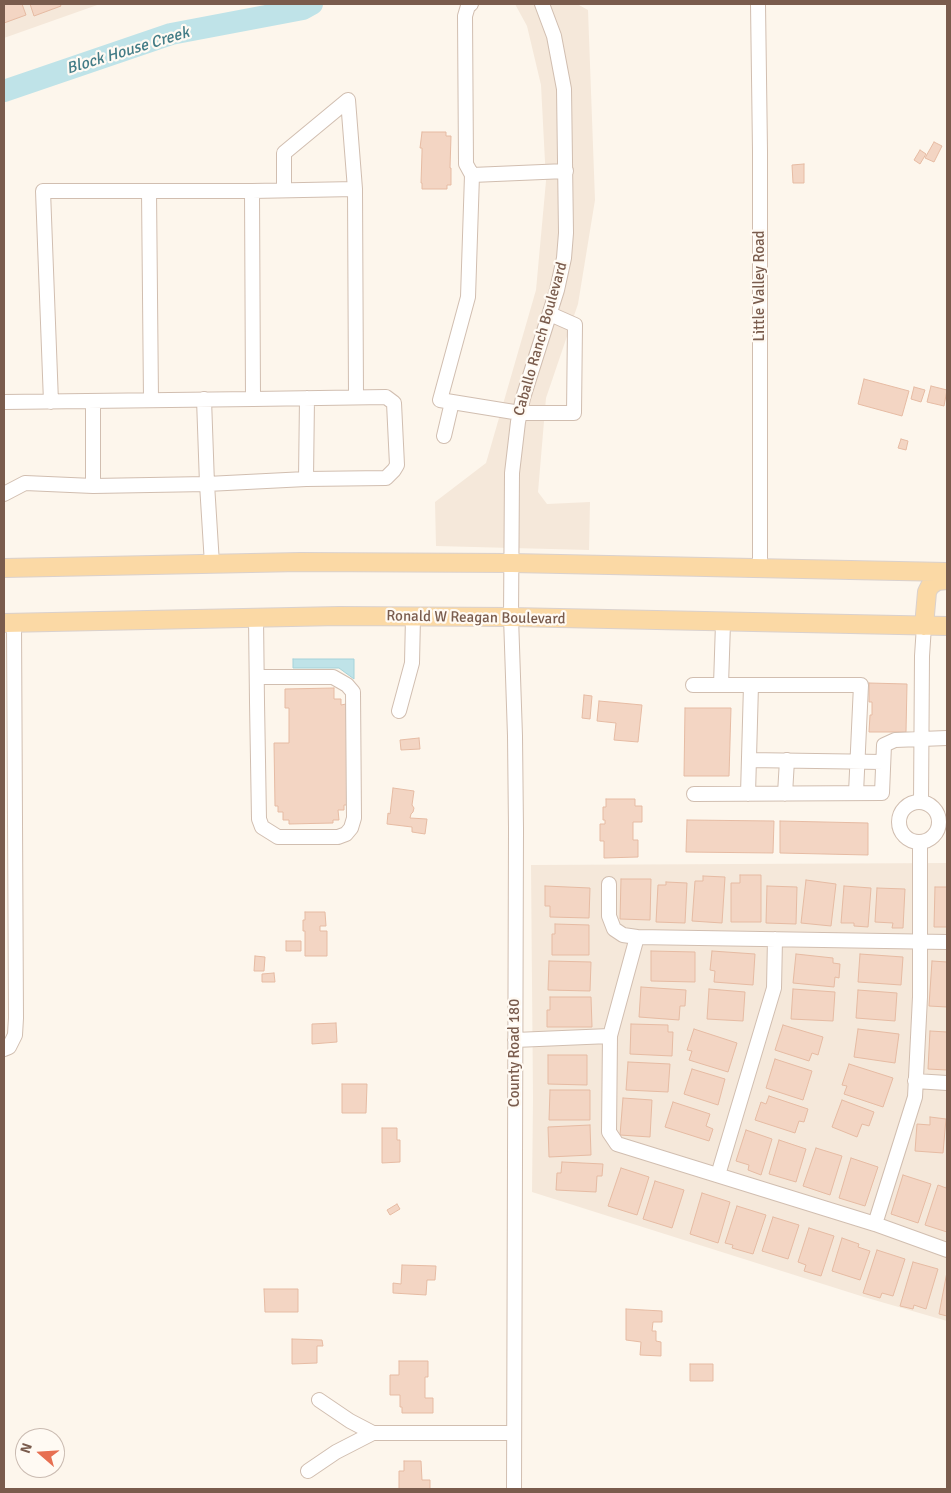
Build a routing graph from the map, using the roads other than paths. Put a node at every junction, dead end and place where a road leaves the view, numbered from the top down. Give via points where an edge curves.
1 (471, 4) edge
2 (542, 4) edge
3 (758, 4) edge
4 (566, 170) junction
5 (472, 175) junction
6 (355, 189) junction
7 (284, 190) junction
8 (149, 191) junction
9 (252, 191) junction
10 (550, 314) junction
11 (356, 397) junction
12 (253, 398) junction
13 (307, 398) junction
14 (204, 399) junction
15 (151, 400) junction
16 (93, 401) junction
17 (4, 402) edge
18 (51, 402) junction
19 (452, 402) junction
20 (520, 413) junction
21 (444, 436) dead end
22 (306, 479) junction
23 (207, 484) junction
24 (93, 486) junction
25 (4, 494) edge
26 (512, 563) junction
27 (212, 564) junction
28 (4, 568) edge
29 (760, 568) junction
30 (947, 572) edge
31 (947, 580) edge
32 (414, 617) junction
33 (512, 617) junction
34 (256, 618) junction
35 (9, 622) edge
36 (724, 623) junction
37 (924, 626) junction
38 (947, 626) edge
39 (257, 678) junction
40 (693, 685) dead end
41 (721, 685) junction
42 (751, 685) junction
43 (399, 711) dead end
44 (947, 738) edge
45 (922, 739) junction
46 (749, 760) junction
47 (787, 760) junction
48 (858, 762) junction
49 (883, 762) junction
50 (856, 793) junction
51 (694, 794) dead end
52 (748, 794) junction
53 (785, 794) junction
54 (921, 802) junction
55 (920, 842) junction
56 (609, 884) dead end
57 (637, 937) junction
58 (775, 939) junction
59 (919, 942) junction
60 (947, 942) edge
61 (610, 1036) junction
62 (515, 1040) junction
63 (4, 1049) edge
64 (915, 1082) junction
65 (947, 1083) edge
66 (718, 1175) junction
67 (875, 1224) junction
68 (947, 1250) edge
69 (318, 1400) dead end
70 (373, 1433) junction
71 (514, 1433) junction
72 (308, 1471) dead end
73 (514, 1489) edge

1 - 5 street via 465,16 466,164
2 - 4 street, Caballo Ranch Boulevard via 554,36 564,89
3 - 29 street, Little Valley Road
4 - 5 street
4 - 10 street, Caballo Ranch Boulevard via 564,258
5 - 19 street via 468,297 440,400
6 - 7 street
6 - 7 street via 348,100 284,154
6 - 11 street
7 - 9 street
8 - 9 street
8 - 15 street
8 - 18 street via 43,191
9 - 12 street
10 - 20 street, Caballo Ranch Boulevard
10 - 20 street via 574,325 574,413
11 - 13 street
11 - 22 street via 386,397 394,403 397,465 394,470 386,478
12 - 13 street
12 - 14 street
13 - 22 street
14 - 15 street
14 - 23 street
15 - 16 street
16 - 18 street
16 - 24 street
17 - 18 street
19 - 20 street
19 - 21 street
20 - 26 street, Caballo Ranch Boulevard via 512,473
22 - 23 street
23 - 24 street
23 - 27 street
24 - 25 street via 25,483
26 - 27 main road
26 - 29 main road
26 - 33 street, Caballo Ranch Boulevard
27 - 28 main road
29 - 30 main road
31 - 37 main road via 930,586
32 - 33 main road, Ronald W Reagan Boulevard
32 - 34 main road, Ronald W Reagan Boulevard
32 - 43 street via 412,663
33 - 36 main road, Ronald W Reagan Boulevard
33 - 62 street, County Road 180 via 516,736
34 - 35 main road, Ronald W Reagan Boulevard
34 - 39 street
35 - 63 street via 16,1018 15,1035 9,1047
36 - 37 main road, Ronald W Reagan Boulevard
36 - 41 street
37 - 38 main road, Ronald W Reagan Boulevard
37 - 45 street
39 - 39 street via 259,819 262,827 278,837 338,837 346,834 354,818 352,692 348,685 333,677
40 - 41 street
41 - 42 street
42 - 46 street
42 - 48 street via 861,686
44 - 45 street
45 - 49 street via 895,740 884,745
45 - 54 street
46 - 47 street
46 - 52 street
47 - 48 street
47 - 53 street
48 - 49 street
48 - 50 street
49 - 50 street via 882,793
50 - 53 street
51 - 52 street
52 - 53 street
54 - 55 street via 932,807 939,823 936,834
54 - 55 street via 909,805 899,822 908,839
55 - 59 street
56 - 57 street via 609,916 614,929 623,935
57 - 58 street
57 - 61 street
58 - 59 street
58 - 66 street via 774,988
59 - 60 street
59 - 64 street via 920,997
61 - 62 street
61 - 66 street via 609,1132 617,1144
62 - 71 street, County Road 180
64 - 65 street
64 - 67 street via 915,1097
66 - 67 street
67 - 68 street
69 - 70 street
70 - 71 street
70 - 72 street
71 - 73 street, County Road 180

